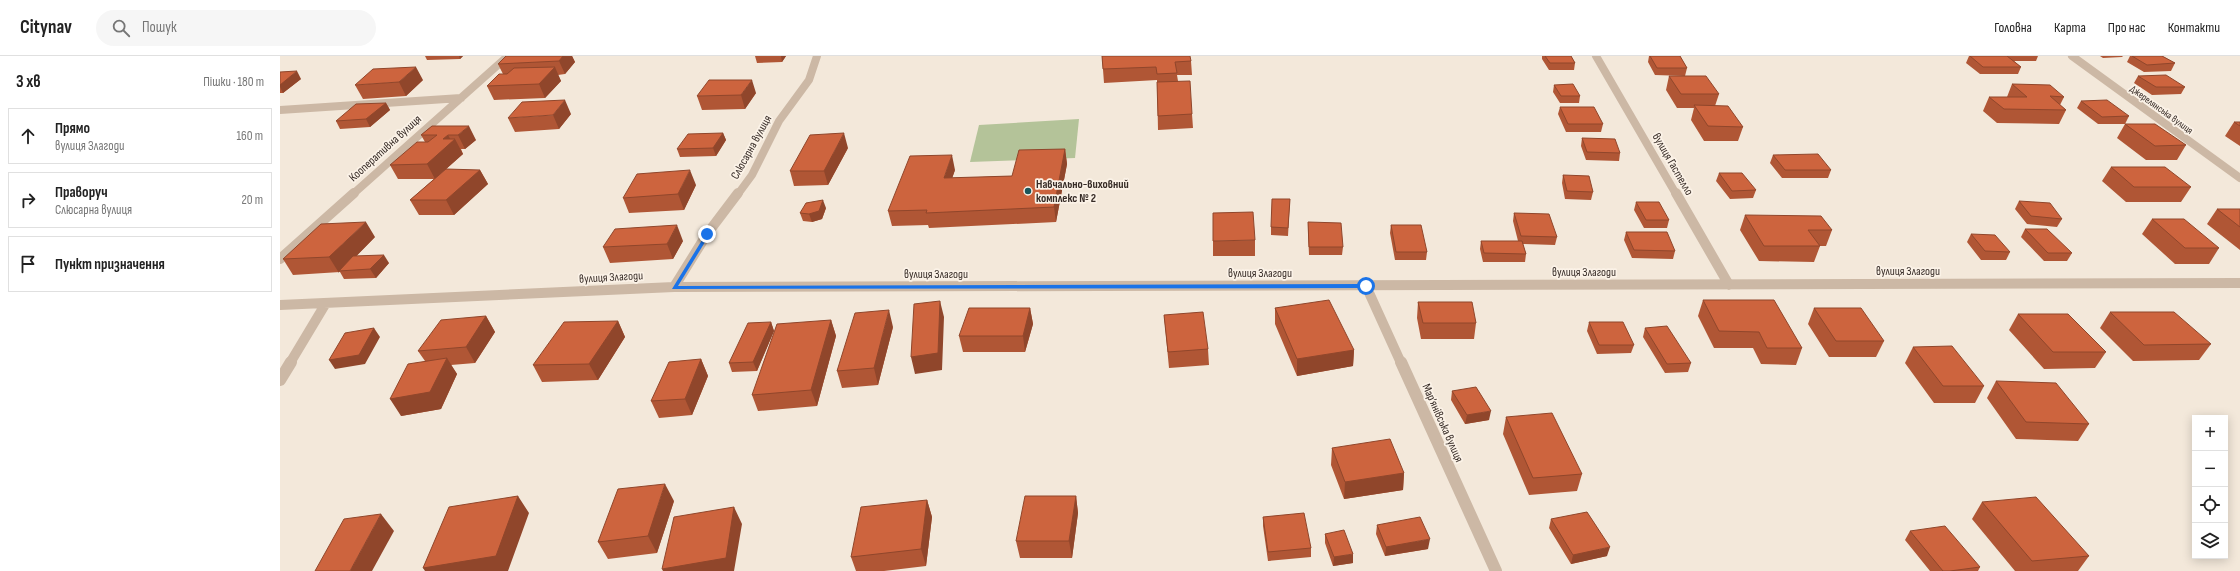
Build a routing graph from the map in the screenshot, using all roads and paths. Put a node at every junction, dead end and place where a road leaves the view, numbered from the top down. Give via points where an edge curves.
1 (508, 56) edge
2 (816, 56) edge
3 (1596, 56) edge
4 (2072, 56) edge
5 (461, 98) junction
6 (280, 110) edge
7 (2240, 178) edge
8 (280, 259) edge
9 (2240, 283) edge
10 (1729, 285) junction
11 (1366, 286) junction
12 (674, 287) junction
13 (326, 303) junction
14 (280, 305) edge
15 (280, 380) edge
16 (1496, 571) edge

1 - 5 street, Кооперативна вулиця
2 - 12 street, Слюсарна вулиця via 809,80 779,121 752,175 707,234
3 - 10 street, вулиця Гастелло
4 - 7 street, Джерелянська вулиця
5 - 6 street
5 - 8 street, Кооперативна вулиця
9 - 10 street, вулиця Злагоди
10 - 11 street, вулиця Злагоди
11 - 12 street, вулиця Злагоди
11 - 16 street, Мар’янівська вулиця
12 - 13 street, вулиця Злагоди
13 - 14 street, вулиця Злагоди
13 - 15 street

